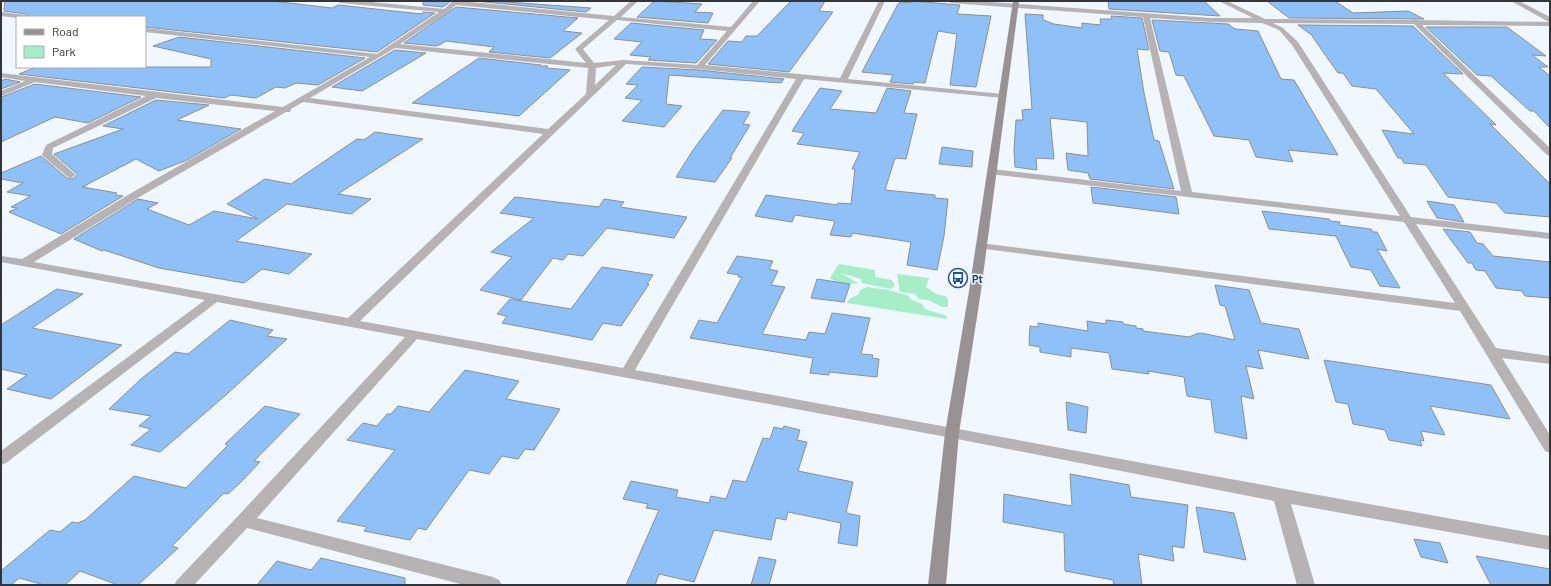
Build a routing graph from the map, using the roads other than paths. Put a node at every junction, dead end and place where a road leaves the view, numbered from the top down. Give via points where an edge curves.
1 (340, 1) edge
2 (635, 1) edge
3 (756, 1) edge
4 (882, 1) edge
5 (950, 1) edge
6 (1222, 1) edge
7 (1514, 1) edge
8 (456, 2) edge
9 (1015, 4) edge
10 (446, 11) junction
11 (1, 14) edge
12 (18, 16) edge
13 (1146, 16) junction
14 (615, 18) junction
15 (1265, 20) junction
16 (1550, 20) edge
17 (1414, 21) junction
18 (1550, 24) edge
19 (731, 29) junction
20 (146, 30) edge
21 (394, 46) junction
22 (378, 56) junction
23 (624, 62) junction
24 (592, 66) junction
25 (699, 67) junction
26 (1, 75) edge
27 (801, 77) junction
28 (35, 80) junction
29 (843, 81) junction
30 (1, 94) edge
31 (155, 95) junction
32 (590, 95) junction
33 (1002, 96) junction
34 (303, 100) junction
35 (287, 110) junction
36 (551, 132) junction
37 (1550, 152) edge
38 (992, 172) junction
39 (71, 175) dead end
40 (1187, 194) junction
41 (1407, 219) junction
42 (1550, 236) edge
43 (981, 246) junction
44 (1, 259) edge
45 (24, 263) junction
46 (214, 299) junction
47 (1463, 308) junction
48 (350, 323) junction
49 (414, 334) junction
50 (1493, 352) junction
51 (1550, 360) edge
52 (627, 373) junction
53 (952, 433) junction
54 (1550, 447) edge
55 (1, 459) edge
56 (1281, 496) junction
57 (244, 521) junction
58 (1550, 543) edge
59 (183, 585) edge
60 (493, 585) edge
61 (937, 585) edge
62 (1306, 585) edge

1 - 10 street
2 - 14 street
3 - 19 street
4 - 29 street
5 - 9 street
6 - 15 street
7 - 16 street
8 - 10 street
8 - 14 street
9 - 13 street
9 - 33 street
10 - 21 street
11 - 12 street
13 - 15 street via 1225,21
13 - 40 street
14 - 19 street
14 - 24 street via 579,49
15 - 17 street
15 - 41 street via 1281,29 1295,44
17 - 18 street
17 - 37 street
19 - 25 street
20 - 22 street
21 - 22 street
21 - 24 street
22 - 34 street
23 - 24 street
23 - 25 street
23 - 32 street
24 - 32 street
25 - 27 street
26 - 28 street
27 - 29 street
27 - 52 street
28 - 30 street
28 - 31 street
29 - 33 street
31 - 35 street
31 - 39 street via 49,147 47,155
32 - 36 street
33 - 38 street
34 - 35 street
34 - 36 street
35 - 45 street via 137,194
36 - 48 street
38 - 40 street
38 - 43 street
40 - 41 street
41 - 42 street
41 - 47 street
43 - 47 street
43 - 53 street
44 - 45 street
45 - 46 street
46 - 48 street
46 - 55 street
47 - 50 street
48 - 49 street
49 - 52 street
49 - 57 street
50 - 51 street
50 - 54 street
52 - 53 street
53 - 56 street
53 - 61 street
56 - 58 street
56 - 62 street
57 - 59 street
57 - 60 street

